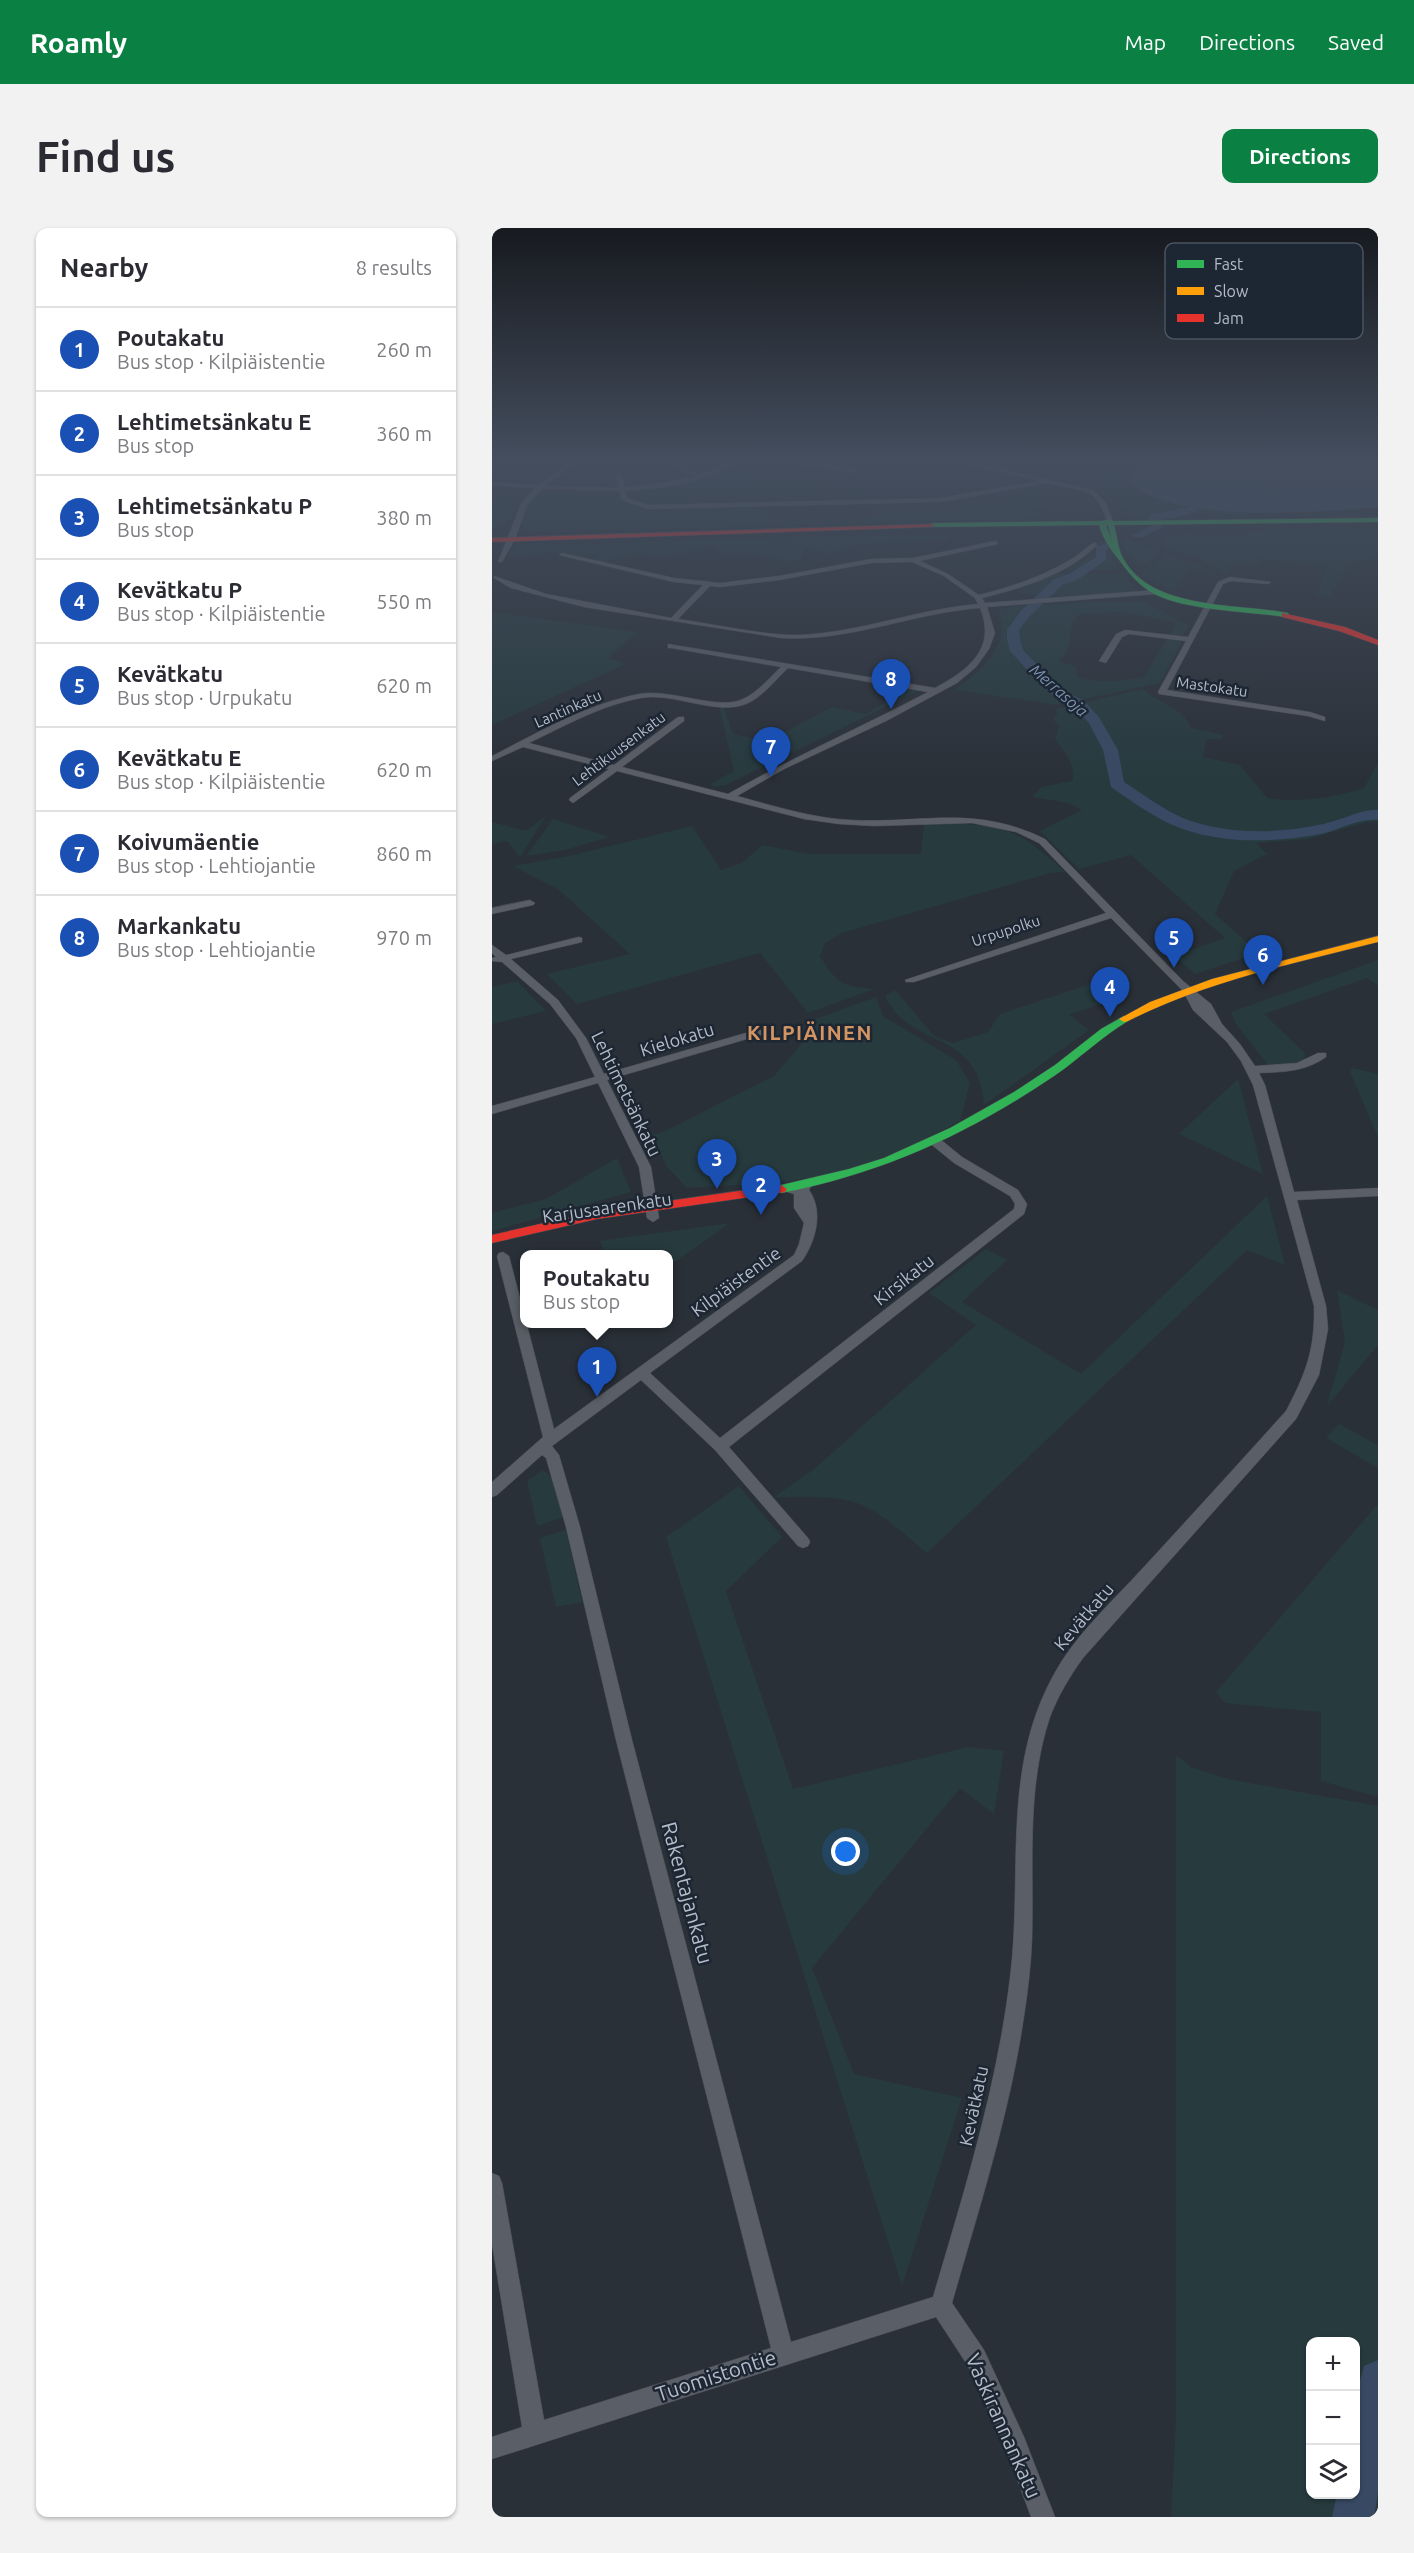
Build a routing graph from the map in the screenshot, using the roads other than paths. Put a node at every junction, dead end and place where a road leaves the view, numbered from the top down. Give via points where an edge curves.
1 (616, 566) edge
2 (849, 566) edge
3 (926, 566) edge
4 (1062, 566) edge
5 (1127, 566) edge
6 (494, 578) edge
7 (1268, 582) dead end
8 (708, 584) junction
9 (1156, 592) junction
10 (978, 597) junction
11 (1210, 603) junction
12 (983, 605) junction
13 (674, 619) junction
14 (1190, 639) junction
15 (1378, 643) edge
16 (671, 646) dead end
17 (1103, 661) dead end
18 (786, 666) junction
19 (937, 691) junction
20 (681, 718) dead end
21 (1322, 719) dead end
22 (522, 744) junction
23 (492, 759) edge
24 (617, 767) junction
25 (730, 796) junction
26 (573, 800) dead end
27 (530, 903) dead end
28 (1109, 910) junction
29 (492, 911) edge
30 (579, 939) dead end
31 (1378, 939) edge
32 (492, 948) edge
33 (498, 959) edge
34 (910, 980) dead end
35 (1194, 998) junction
36 (760, 1032) dead end
37 (1322, 1055) dead end
38 (1252, 1071) junction
39 (604, 1079) junction
40 (492, 1110) edge
41 (940, 1146) junction
42 (801, 1192) junction
43 (1378, 1192) edge
44 (1290, 1196) junction
45 (652, 1212) junction
46 (492, 1241) edge
47 (503, 1256) dead end
48 (520, 1323) edge
49 (521, 1328) edge
50 (642, 1373) junction
51 (548, 1442) junction
52 (720, 1446) junction
53 (492, 1491) edge
54 (804, 1542) dead end
55 (492, 2183) edge
56 (941, 2306) junction
57 (783, 2354) junction
58 (535, 2436) junction
59 (492, 2448) edge
60 (1043, 2517) edge

1 - 8 street
2 - 8 street via 779,578
3 - 10 street
4 - 10 street via 1016,588
5 - 9 main road
6 - 13 street via 513,588 547,597
7 - 11 street, Mastokatu via 1226,580 1220,583
8 - 13 street
9 - 11 main road
9 - 12 street
10 - 12 street
11 - 14 street, Mastokatu
11 - 15 main road via 1303,618
12 - 13 street via 801,637
12 - 19 street via 991,633 985,649 973,665
14 - 17 street via 1128,632 1119,636
14 - 21 street, Mastokatu via 1162,687 1164,693
16 - 18 street
18 - 19 street
18 - 22 street, Lantinkatu via 751,697 736,704 658,693 618,701
19 - 25 street
20 - 24 street, Lehtikuusenkatu
22 - 23 street, Lantinkatu
22 - 24 street, Kevätkatu
24 - 25 street, Kevätkatu
24 - 26 street, Lehtikuusenkatu
25 - 28 street, Kevätkatu via 804,816 850,823 952,819 1005,824 1042,840
27 - 29 street
28 - 34 street, Urpupolku
28 - 35 street, Kevätkatu
30 - 33 street
31 - 35 main road
32 - 33 street, Lehtimetsänkatu
33 - 39 street, Lehtimetsänkatu via 554,1002 581,1038
35 - 38 street, Kevätkatu via 1214,1014 1217,1025
35 - 41 main road via 1082,1051 1013,1098 981,1126
36 - 39 street, Kielokatu
37 - 38 street via 1312,1064 1298,1068
38 - 44 street, Kevätkatu
39 - 40 street, Kielokatu
39 - 45 street, Lehtimetsänkatu via 645,1167
41 - 42 main road via 887,1176
41 - 52 street, Kirsikatu via 1014,1193 1021,1204 1020,1211
42 - 45 main road, Karjusaarenkatu
42 - 50 street, Kilpiäistentie via 800,1210 809,1221 808,1242 798,1258
43 - 44 street
44 - 56 street, Kevätkatu via 1320,1306 1317,1355 1302,1398 1291,1415 1090,1637 1058,1683 1036,1737 1024,1806 1020,1974 1012,2024 982,2163
45 - 46 main road, Karjusaarenkatu
47 - 48 street, Rakentajankatu
49 - 51 street, Rakentajankatu
50 - 51 street, Kilpiäistentie
50 - 52 street
51 - 53 street, Kilpiäistentie
51 - 57 street, Rakentajankatu
52 - 54 street
55 - 58 street
56 - 57 street, Tuomistontie
56 - 60 street, Vaskirannankatu via 976,2358 1016,2445
57 - 58 street, Tuomistontie
58 - 59 street, Tuomistontie

